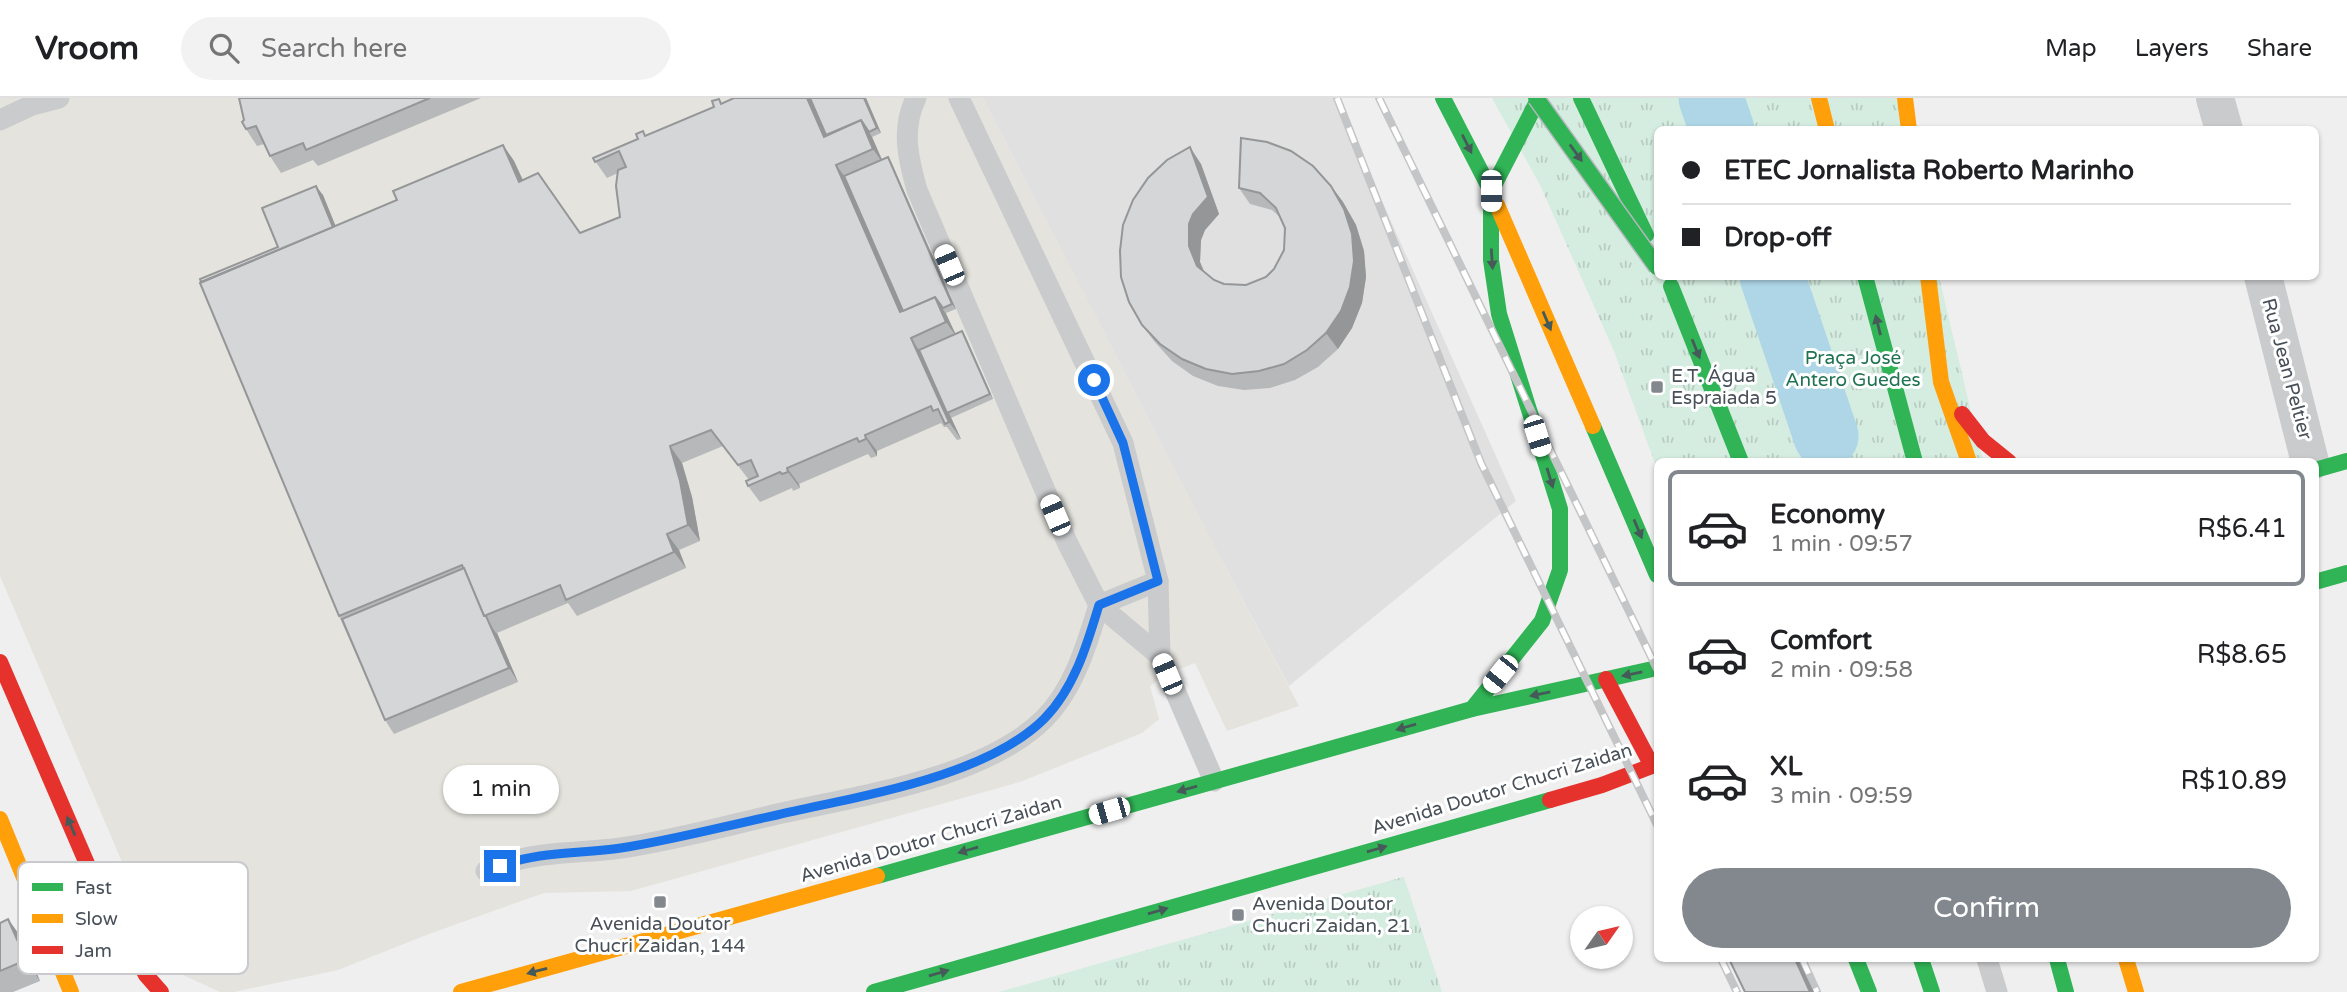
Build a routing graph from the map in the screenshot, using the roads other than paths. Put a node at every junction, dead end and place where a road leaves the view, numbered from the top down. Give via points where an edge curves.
1 (60, 98) edge
2 (916, 98) edge
3 (959, 98) edge
4 (1443, 98) edge
5 (1538, 98) edge
6 (1581, 98) edge
7 (1819, 98) edge
8 (1905, 98) edge
9 (2215, 98) edge
10 (0, 120) edge
11 (1827, 126) edge
12 (1908, 126) edge
13 (2223, 126) edge
14 (1491, 191) junction
15 (1654, 251) edge
16 (1654, 263) edge
17 (1667, 280) edge
18 (1866, 280) edge
19 (1928, 280) edge
20 (2264, 280) edge
21 (1941, 382) junction
22 (1739, 458) edge
23 (1914, 458) edge
24 (1968, 458) edge
25 (2002, 458) edge
26 (2310, 458) edge
27 (2347, 461) edge
28 (2319, 469) edge
29 (1654, 568) edge
30 (1158, 581) junction
31 (1099, 605) junction
32 (1160, 656) junction
33 (0, 662) edge
34 (1654, 669) edge
35 (1606, 679) junction
36 (1472, 709) junction
37 (1654, 767) edge
38 (1654, 769) edge
39 (1214, 781) junction
40 (0, 819) edge
41 (86, 862) edge
42 (18, 863) edge
43 (486, 871) dead end
44 (1858, 962) edge
45 (1922, 962) edge
46 (1938, 962) edge
47 (1988, 962) edge
48 (2058, 962) edge
49 (2067, 962) edge
50 (2127, 962) edge
51 (64, 974) edge
52 (140, 974) edge
53 (71, 992) edge
54 (161, 992) edge
55 (461, 992) edge
56 (874, 992) edge
57 (1869, 992) edge
58 (1932, 992) edge
59 (1949, 992) edge
60 (1997, 992) edge
61 (2067, 992) edge
62 (2076, 992) edge
63 (2136, 992) edge

1 - 10 lane
2 - 31 lane via 905,131 917,190 1063,533
3 - 30 lane via 1123,443
4 -> 14 main road
5 - 14 main road
5 -> 16 main road, bridge
6 - 15 main road
7 - 11 main road
8 - 12 main road
9 - 13 street
14 -> 29 main road
14 -> 36 main road via 1491,260 1499,314 1560,509 1560,570 1542,621
17 -> 22 main road
23 -> 18 main road
19 - 21 main road
20 - 26 street, Rua Jean Peltier
21 - 24 main road
21 - 25 main road via 1976,436
27 - 28 main road
30 - 31 lane
30 - 32 lane
31 - 32 lane
31 - 43 lane via 1067,690 1045,718 986,759 899,787 687,835 621,848 542,855
32 - 39 lane
41 -> 33 main road
34 -> 35 main road, Avenida Doutor Chucri Zaidan
35 -> 36 main road, Avenida Doutor Chucri Zaidan
35 - 37 main road
36 -> 39 main road, Avenida Doutor Chucri Zaidan
56 -> 38 main road, Avenida Doutor Chucri Zaidan
39 -> 55 main road, Avenida Doutor Chucri Zaidan
40 - 42 main road
44 - 57 main road
45 - 58 main road
46 - 59 lane
47 - 60 lane
48 - 61 main road
49 - 62 lane
50 - 63 main road
51 - 53 main road
54 -> 52 main road

